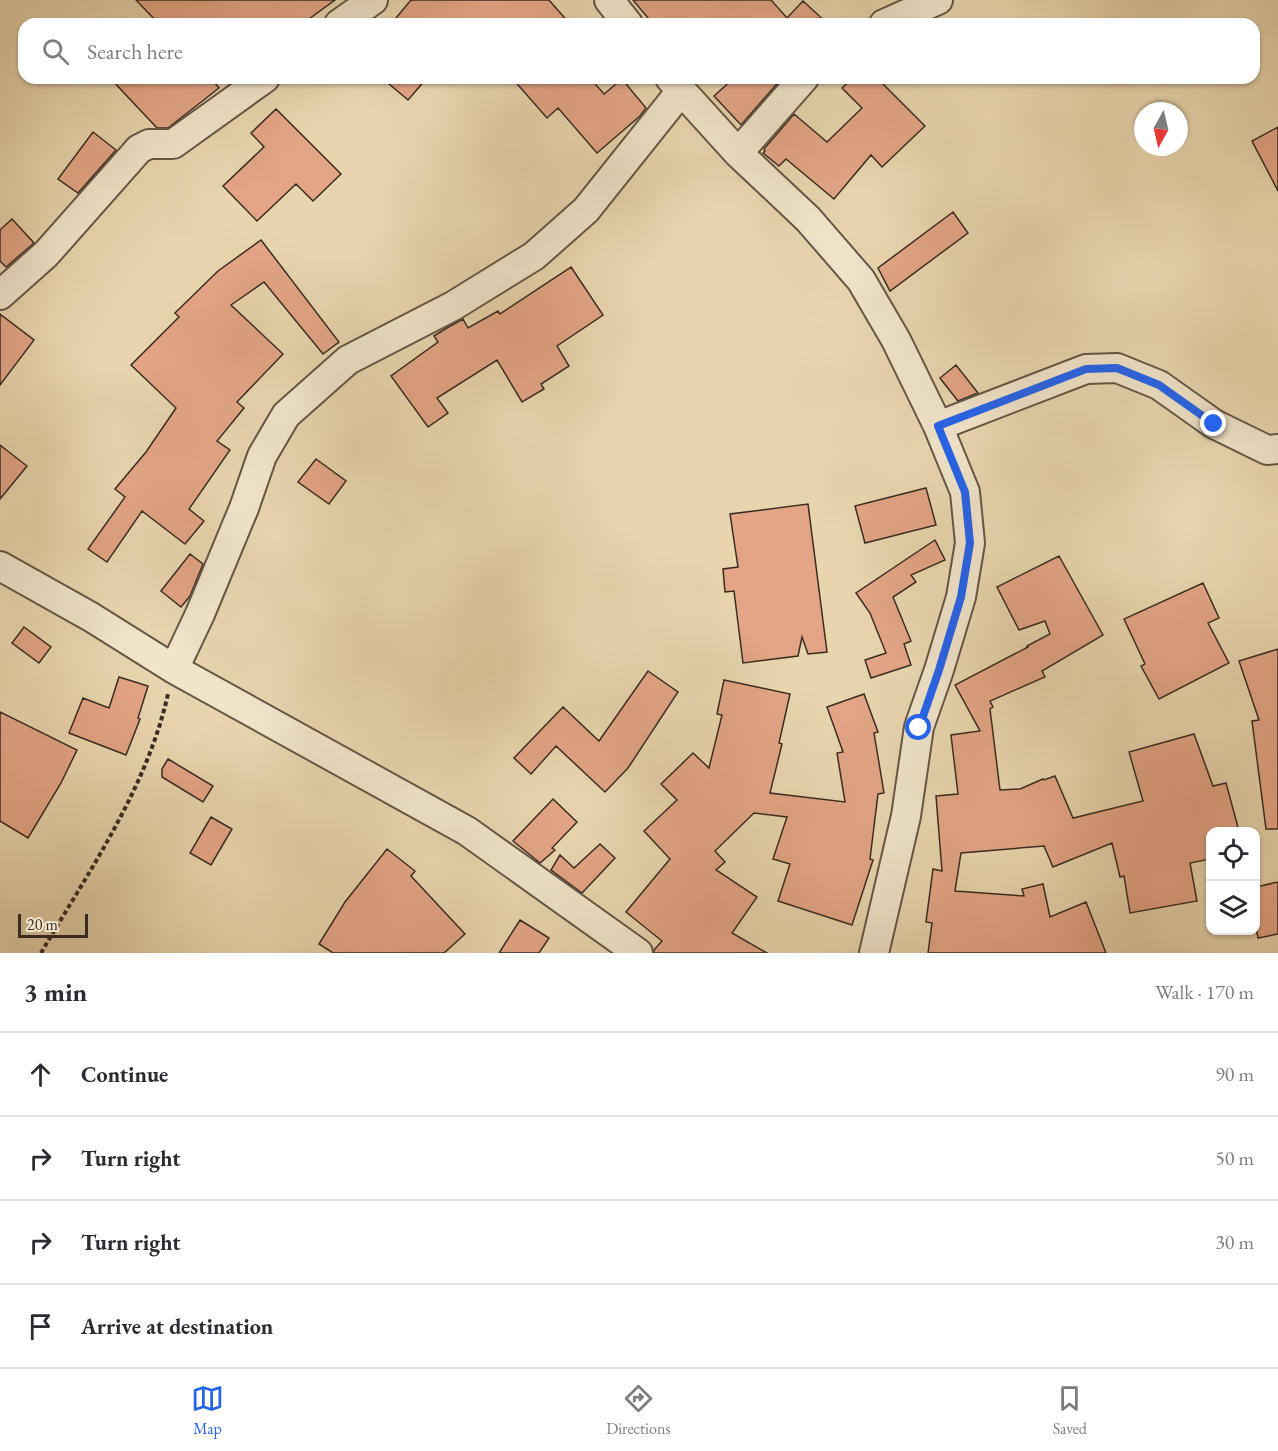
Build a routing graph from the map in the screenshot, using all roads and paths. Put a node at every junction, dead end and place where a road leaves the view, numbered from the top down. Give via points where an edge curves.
1 (373, 0) edge
2 (609, 0) edge
3 (938, 0) edge
4 (348, 18) edge
5 (623, 18) edge
6 (898, 18) edge
7 (257, 84) edge
8 (799, 84) edge
9 (676, 85) edge
10 (738, 153) junction
11 (0, 295) edge
12 (938, 426) junction
13 (1278, 449) edge
14 (0, 566) edge
15 (174, 669) junction
16 (41, 953) edge
17 (638, 953) edge
18 (874, 953) edge

1 - 4 street
2 - 5 street
3 - 6 street
7 - 11 street via 173,144 149,144 139,149 46,254
8 - 10 street
9 - 10 street
9 - 15 street via 586,210 534,256 453,306 348,360 286,415 262,456 235,530
10 - 12 street via 808,219 861,280
12 - 13 street via 1086,369 1117,368 1159,385 1214,424 1267,450
12 - 18 street via 965,492 970,543 961,597 919,728 906,816
14 - 15 street
15 - 16 path via 163,717 127,806
15 - 17 street via 467,831

